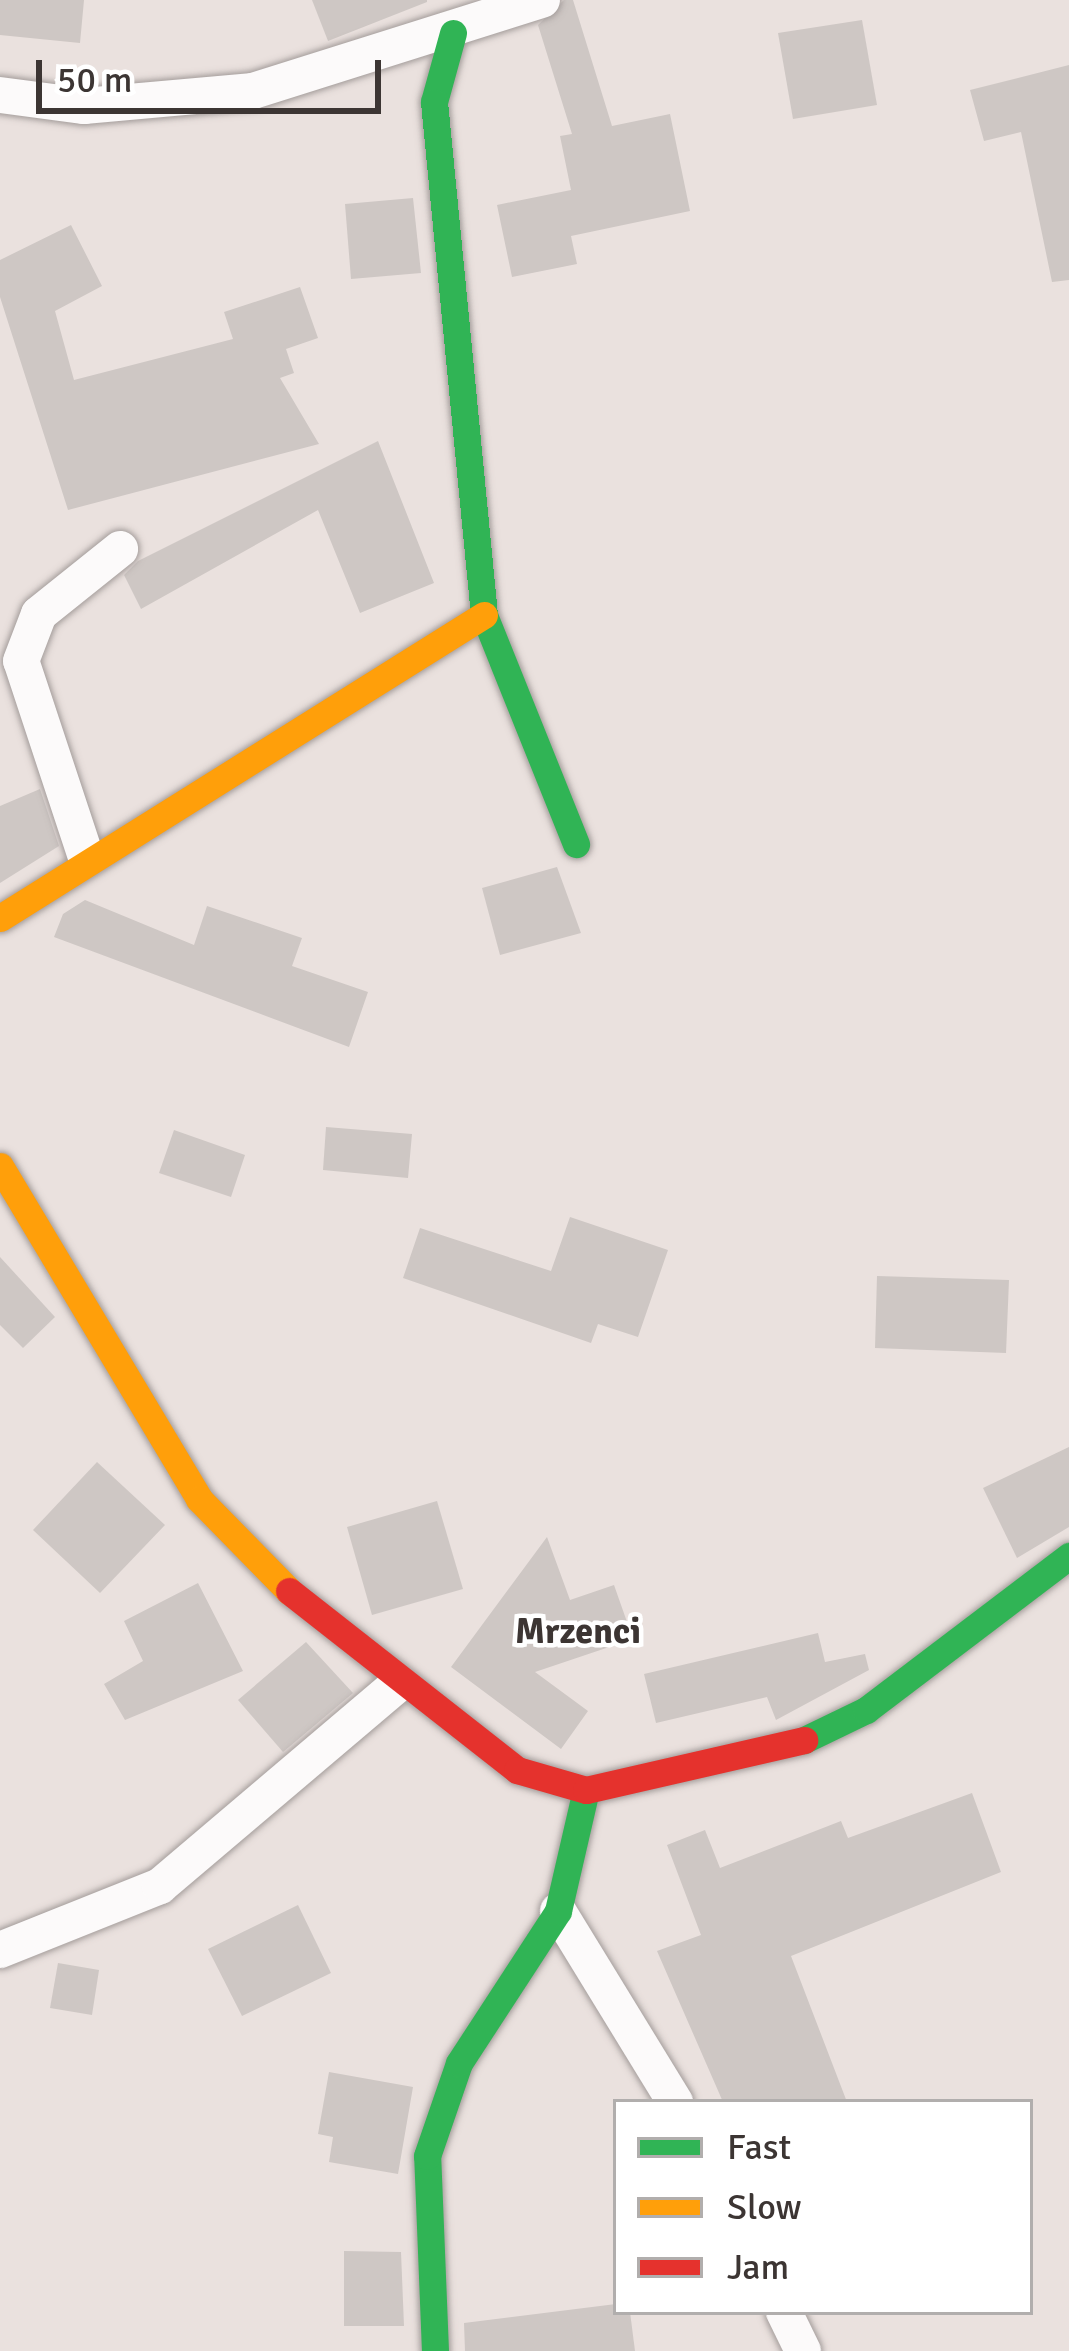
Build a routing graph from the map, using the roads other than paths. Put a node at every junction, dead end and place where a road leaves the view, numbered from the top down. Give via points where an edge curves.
1 (542, 0) edge
2 (454, 33) junction
3 (0, 95) edge
4 (120, 549) dead end
5 (484, 615) junction
6 (576, 844) dead end
7 (86, 857) junction
8 (0, 918) edge
9 (0, 1166) edge
10 (1069, 1556) edge
11 (398, 1684) junction
12 (586, 1790) junction
13 (558, 1911) junction
14 (0, 1950) edge
15 (673, 2099) edge
16 (785, 2315) edge
17 (435, 2351) edge
18 (803, 2351) edge

1 - 2 street
2 - 3 street via 254,91 84,106
2 - 5 street via 434,101
4 - 7 street via 39,614 21,661
5 - 6 street
5 - 7 street
7 - 8 street
9 - 11 street via 199,1498 254,1563
10 - 12 street via 866,1710 786,1748
11 - 12 street via 517,1770
11 - 14 street via 160,1886
12 - 13 street
13 - 15 street
13 - 17 street via 459,2063 428,2156
16 - 18 street

